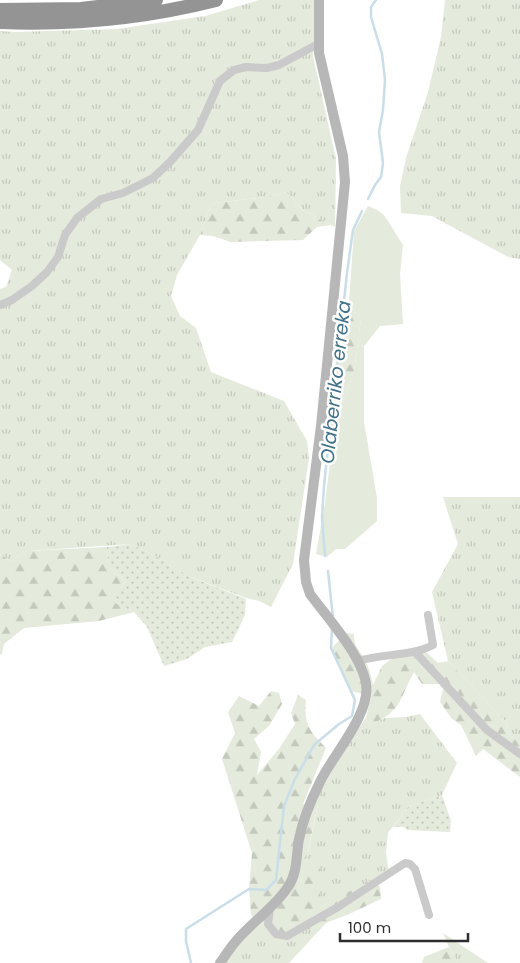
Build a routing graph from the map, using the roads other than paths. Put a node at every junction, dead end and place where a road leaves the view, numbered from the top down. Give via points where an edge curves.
1 (156, 0) edge
2 (216, 0) edge
3 (319, 0) edge
4 (0, 10) edge
5 (0, 22) edge
6 (318, 44) junction
7 (0, 305) edge
8 (428, 615) dead end
9 (415, 652) junction
10 (359, 661) junction
11 (520, 754) edge
12 (270, 909) junction
13 (429, 915) dead end
14 (220, 963) edge

1 - 4 highway via 81,9
2 - 5 highway via 111,19
3 - 6 street
6 - 7 street via 279,65 234,70 220,81 198,130 170,162 153,178 123,193 101,199 77,218 47,272 26,291
6 - 10 street via 343,156 345,182 304,560 310,594
8 - 9 street via 433,645
9 - 10 street
9 - 11 street via 487,730
10 - 12 street via 367,694 360,714 320,780 299,839 296,872
12 - 13 street via 268,924 276,934 287,936 406,863 415,869
12 - 14 street via 235,941

